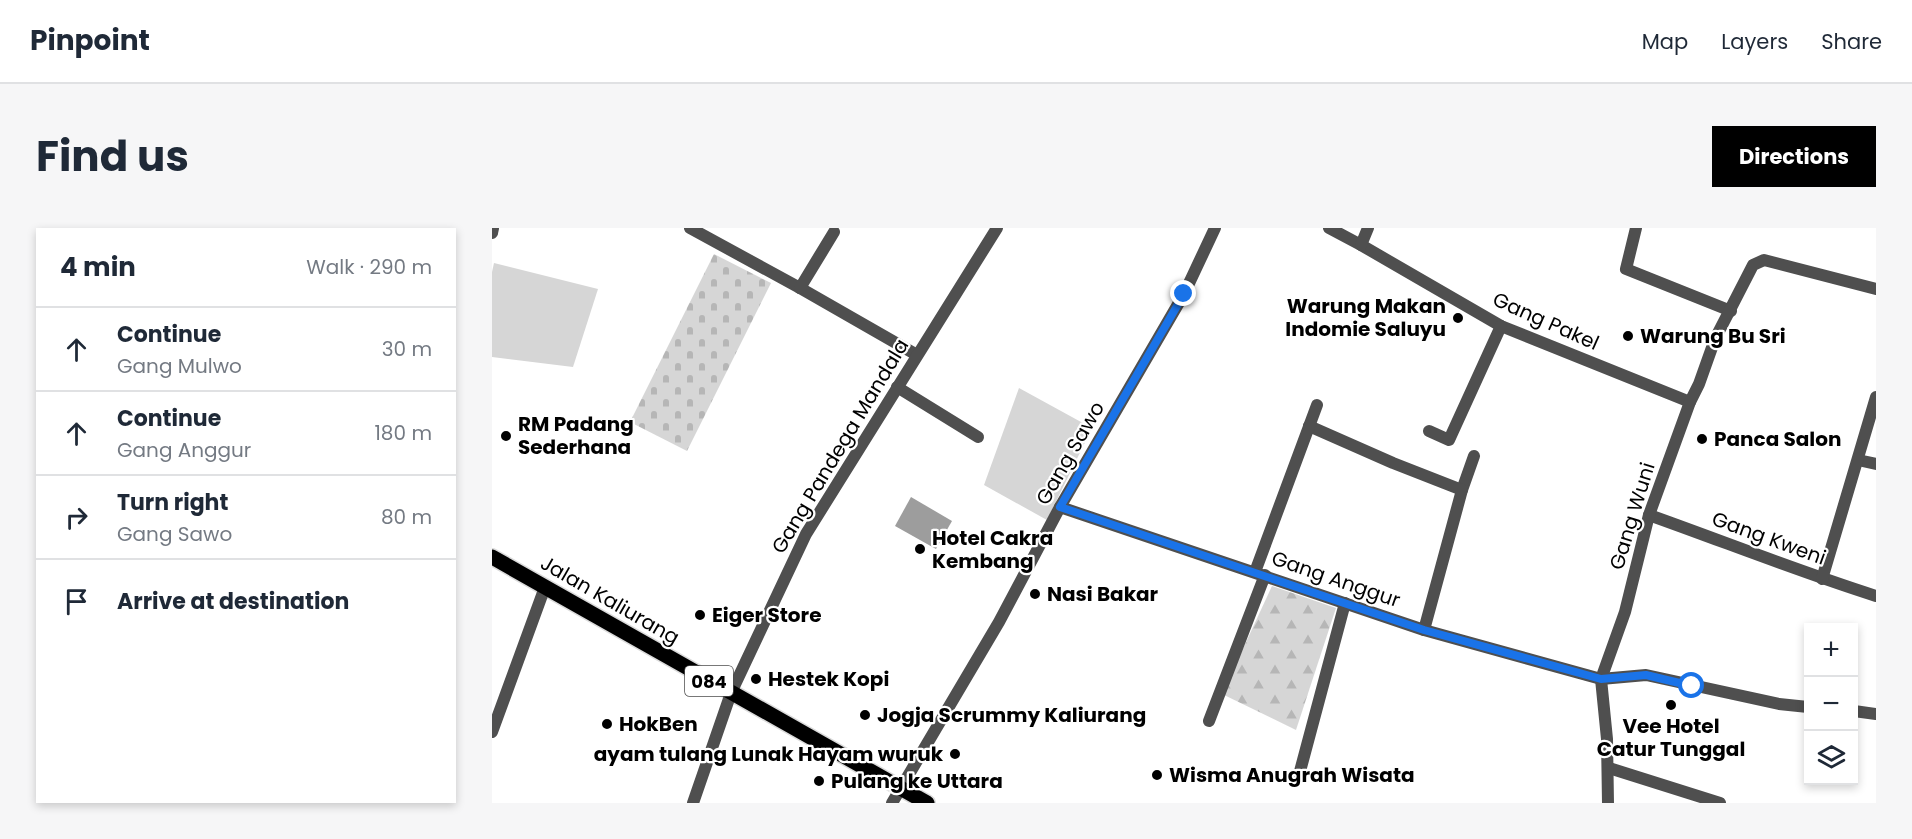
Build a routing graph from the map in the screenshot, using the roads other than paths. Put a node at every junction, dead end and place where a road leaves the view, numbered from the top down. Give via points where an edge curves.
1 (493, 228) edge
2 (690, 228) edge
3 (998, 228) edge
4 (1215, 228) edge
5 (1329, 228) edge
6 (1368, 228) edge
7 (1636, 228) edge
8 (834, 232) dead end
9 (492, 233) edge
10 (1361, 245) junction
11 (800, 288) junction
12 (1876, 289) edge
13 (1731, 310) junction
14 (1501, 326) junction
15 (917, 355) junction
16 (897, 387) junction
17 (1876, 397) edge
18 (1690, 402) junction
19 (1317, 405) dead end
20 (1309, 426) junction
21 (1429, 431) dead end
22 (978, 437) dead end
23 (1474, 456) dead end
24 (1858, 460) junction
25 (1876, 464) edge
26 (1462, 490) junction
27 (1060, 507) junction
28 (1649, 516) junction
29 (492, 557) edge
30 (1260, 574) junction
31 (1822, 579) junction
32 (545, 587) junction
33 (1876, 596) edge
34 (1346, 603) junction
35 (1424, 630) junction
36 (1601, 679) junction
37 (731, 693) junction
38 (1804, 706) edge
39 (1858, 712) edge
40 (1876, 714) edge
41 (1209, 721) dead end
42 (492, 732) edge
43 (1609, 768) junction
44 (1299, 775) dead end
45 (902, 789) junction
46 (693, 803) edge
47 (892, 803) edge
48 (927, 803) edge
49 (1608, 803) edge
50 (1720, 803) edge

1 - 9 street
2 - 11 street
3 - 15 street, Gang Pandega Mandala
4 - 27 street, Gang Sawo via 1184,294
5 - 10 street, Gang Pakel
6 - 10 street
7 - 13 street via 1626,269
8 - 11 street
10 - 14 street, Gang Pakel
11 - 15 street
12 - 13 street, Gang Wuni via 1764,260 1753,265
13 - 18 street, Gang Wuni
14 - 18 street, Gang Pakel
14 - 21 street via 1449,440
15 - 16 street, Gang Pandega Mandala
16 - 22 street
16 - 37 street, Gang Pandega Mandala via 806,534
17 - 24 street
18 - 28 street, Gang Wuni
19 - 20 street
20 - 26 street
20 - 30 street
23 - 26 street
24 - 25 street
24 - 31 street
26 - 35 street
27 - 30 street, Gang Anggur
27 - 45 street, Gang Sawo
28 - 31 street, Gang Kweni
28 - 36 street, Gang Wuni via 1625,612
29 - 32 main road, Jalan Kaliurang / 084
30 - 34 street, Gang Anggur
30 - 41 street
31 - 33 street, Gang Kweni
32 - 37 main road, Jalan Kaliurang / 084
32 - 42 street
34 - 35 street, Gang Anggur
34 - 44 street
35 - 36 street, Gang Anggur
36 - 38 street via 1646,675
36 - 43 street, Gang Wuni
37 - 45 main road, Jalan Kaliurang / 084
37 - 46 street, Gang Pandega Mandala
39 - 40 street
43 - 49 street, Gang Wuni
43 - 50 street
45 - 47 street, Gang Sawo
45 - 48 main road, Jalan Kaliurang / 084

